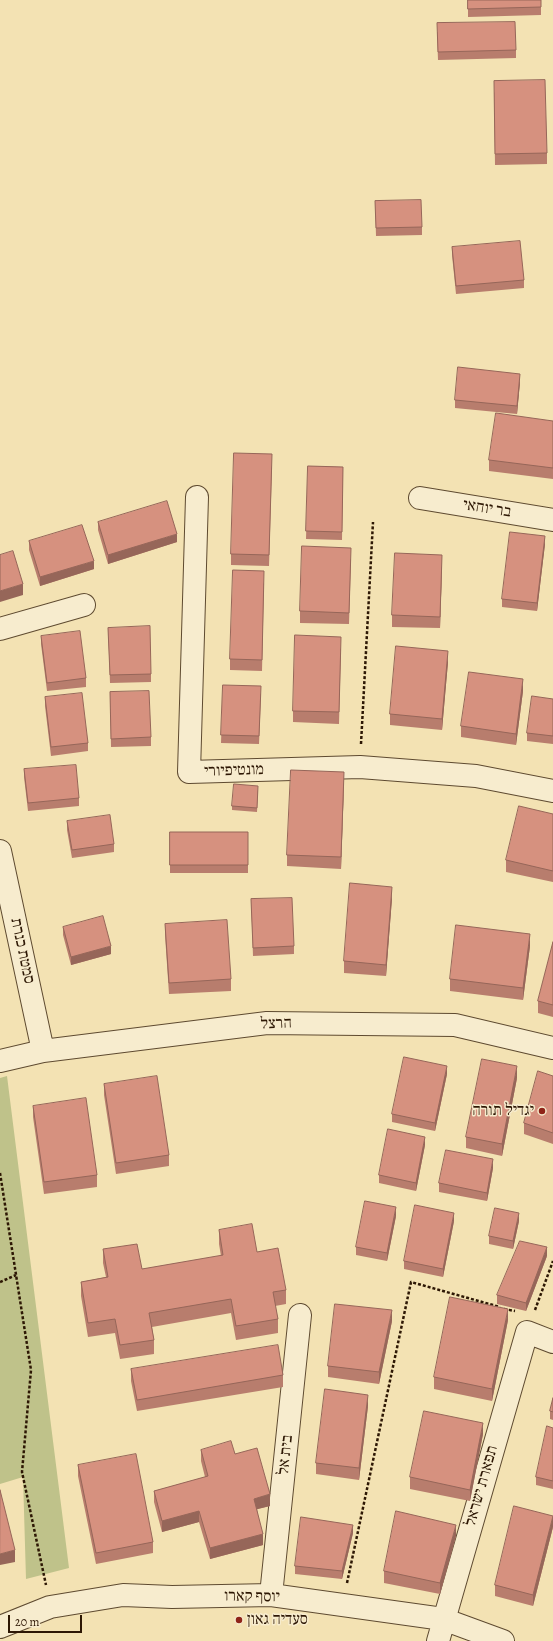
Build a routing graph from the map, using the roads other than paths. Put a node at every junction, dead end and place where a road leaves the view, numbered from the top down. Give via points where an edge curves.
1 (197, 497) dead end
2 (420, 498) dead end
3 (553, 520) edge
4 (84, 605) dead end
5 (0, 629) edge
6 (553, 791) edge
7 (0, 851) edge
8 (2, 874) edge
9 (553, 1048) edge
10 (43, 1051) junction
11 (0, 1061) edge
12 (300, 1315) dead end
13 (553, 1342) edge
14 (271, 1595) junction
15 (443, 1619) junction
16 (0, 1627) edge
17 (438, 1641) edge
18 (503, 1641) edge

1 - 6 street, מונטיפיורי via 189,772 360,767 476,776
2 - 3 street, בר יוחאי
4 - 5 street
7 - 8 street, סמטת כנרת
8 - 10 street, סמטת כנרת
9 - 10 street, הרצל via 455,1025 266,1023
10 - 11 street, הרצל
12 - 14 street, בית אל
13 - 15 street, תפארת ישראל via 530,1324
14 - 15 street, יוסף קארו
14 - 16 street, יוסף קארו via 123,1595 50,1607
15 - 17 street, תפארת ישראל
15 - 18 street, יוסף קארו

